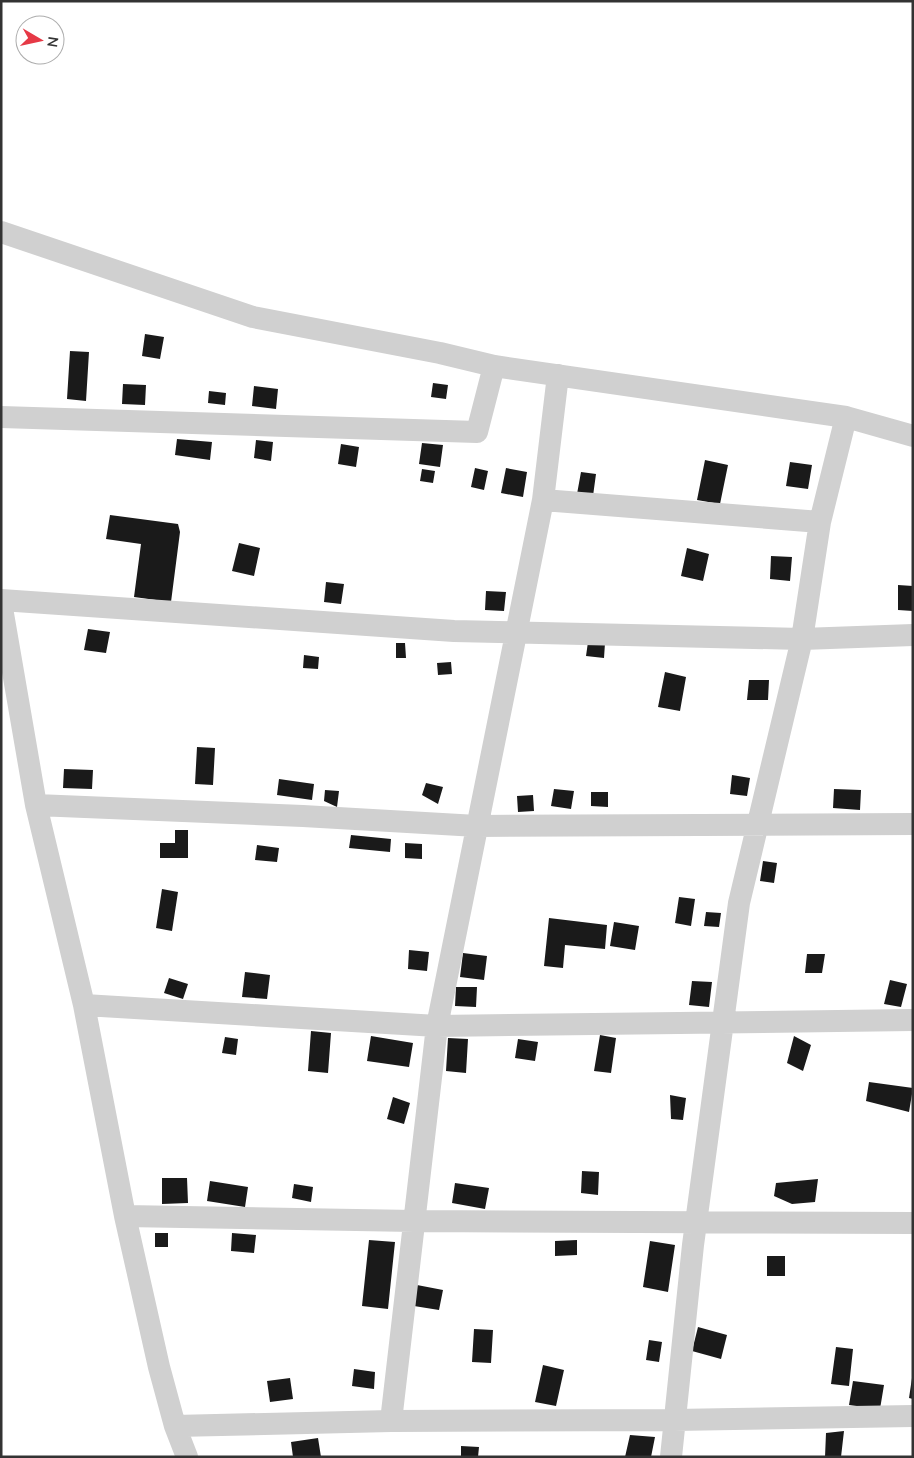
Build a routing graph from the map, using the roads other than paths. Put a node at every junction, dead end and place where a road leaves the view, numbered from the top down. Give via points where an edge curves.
1 (1, 232) edge
2 (494, 366) junction
3 (558, 375) junction
4 (1, 417) edge
5 (846, 417) junction
6 (913, 436) edge
7 (543, 500) junction
8 (820, 522) junction
9 (1, 601) edge
10 (516, 632) junction
11 (913, 635) edge
12 (802, 639) junction
13 (36, 805) junction
14 (913, 824) edge
15 (477, 826) junction
16 (757, 826) junction
17 (84, 1005) junction
18 (913, 1020) edge
19 (723, 1022) junction
20 (437, 1026) junction
21 (125, 1216) junction
22 (414, 1221) junction
23 (696, 1221) junction
24 (913, 1224) edge
25 (913, 1416) edge
26 (674, 1420) junction
27 (390, 1421) junction
28 (175, 1426) junction
29 (187, 1457) edge
30 (671, 1457) edge

1 - 2 street via 252,317
2 - 3 street
2 - 4 street via 477,432
3 - 5 street
3 - 7 street
5 - 6 street
5 - 8 street
7 - 8 street
7 - 10 street
8 - 12 street
9 - 10 street via 454,631
9 - 13 street
10 - 12 street
10 - 15 street
11 - 12 street
12 - 16 street
13 - 15 street
13 - 17 street
14 - 16 street
15 - 16 street
15 - 20 street
16 - 19 street via 739,903
17 - 20 street
17 - 21 street
18 - 19 street
19 - 20 street
19 - 23 street
20 - 22 street
21 - 22 street
21 - 28 street
22 - 23 street
22 - 27 street
23 - 24 street
23 - 26 street
25 - 26 street
26 - 27 street
26 - 30 street
27 - 28 street
28 - 29 street

